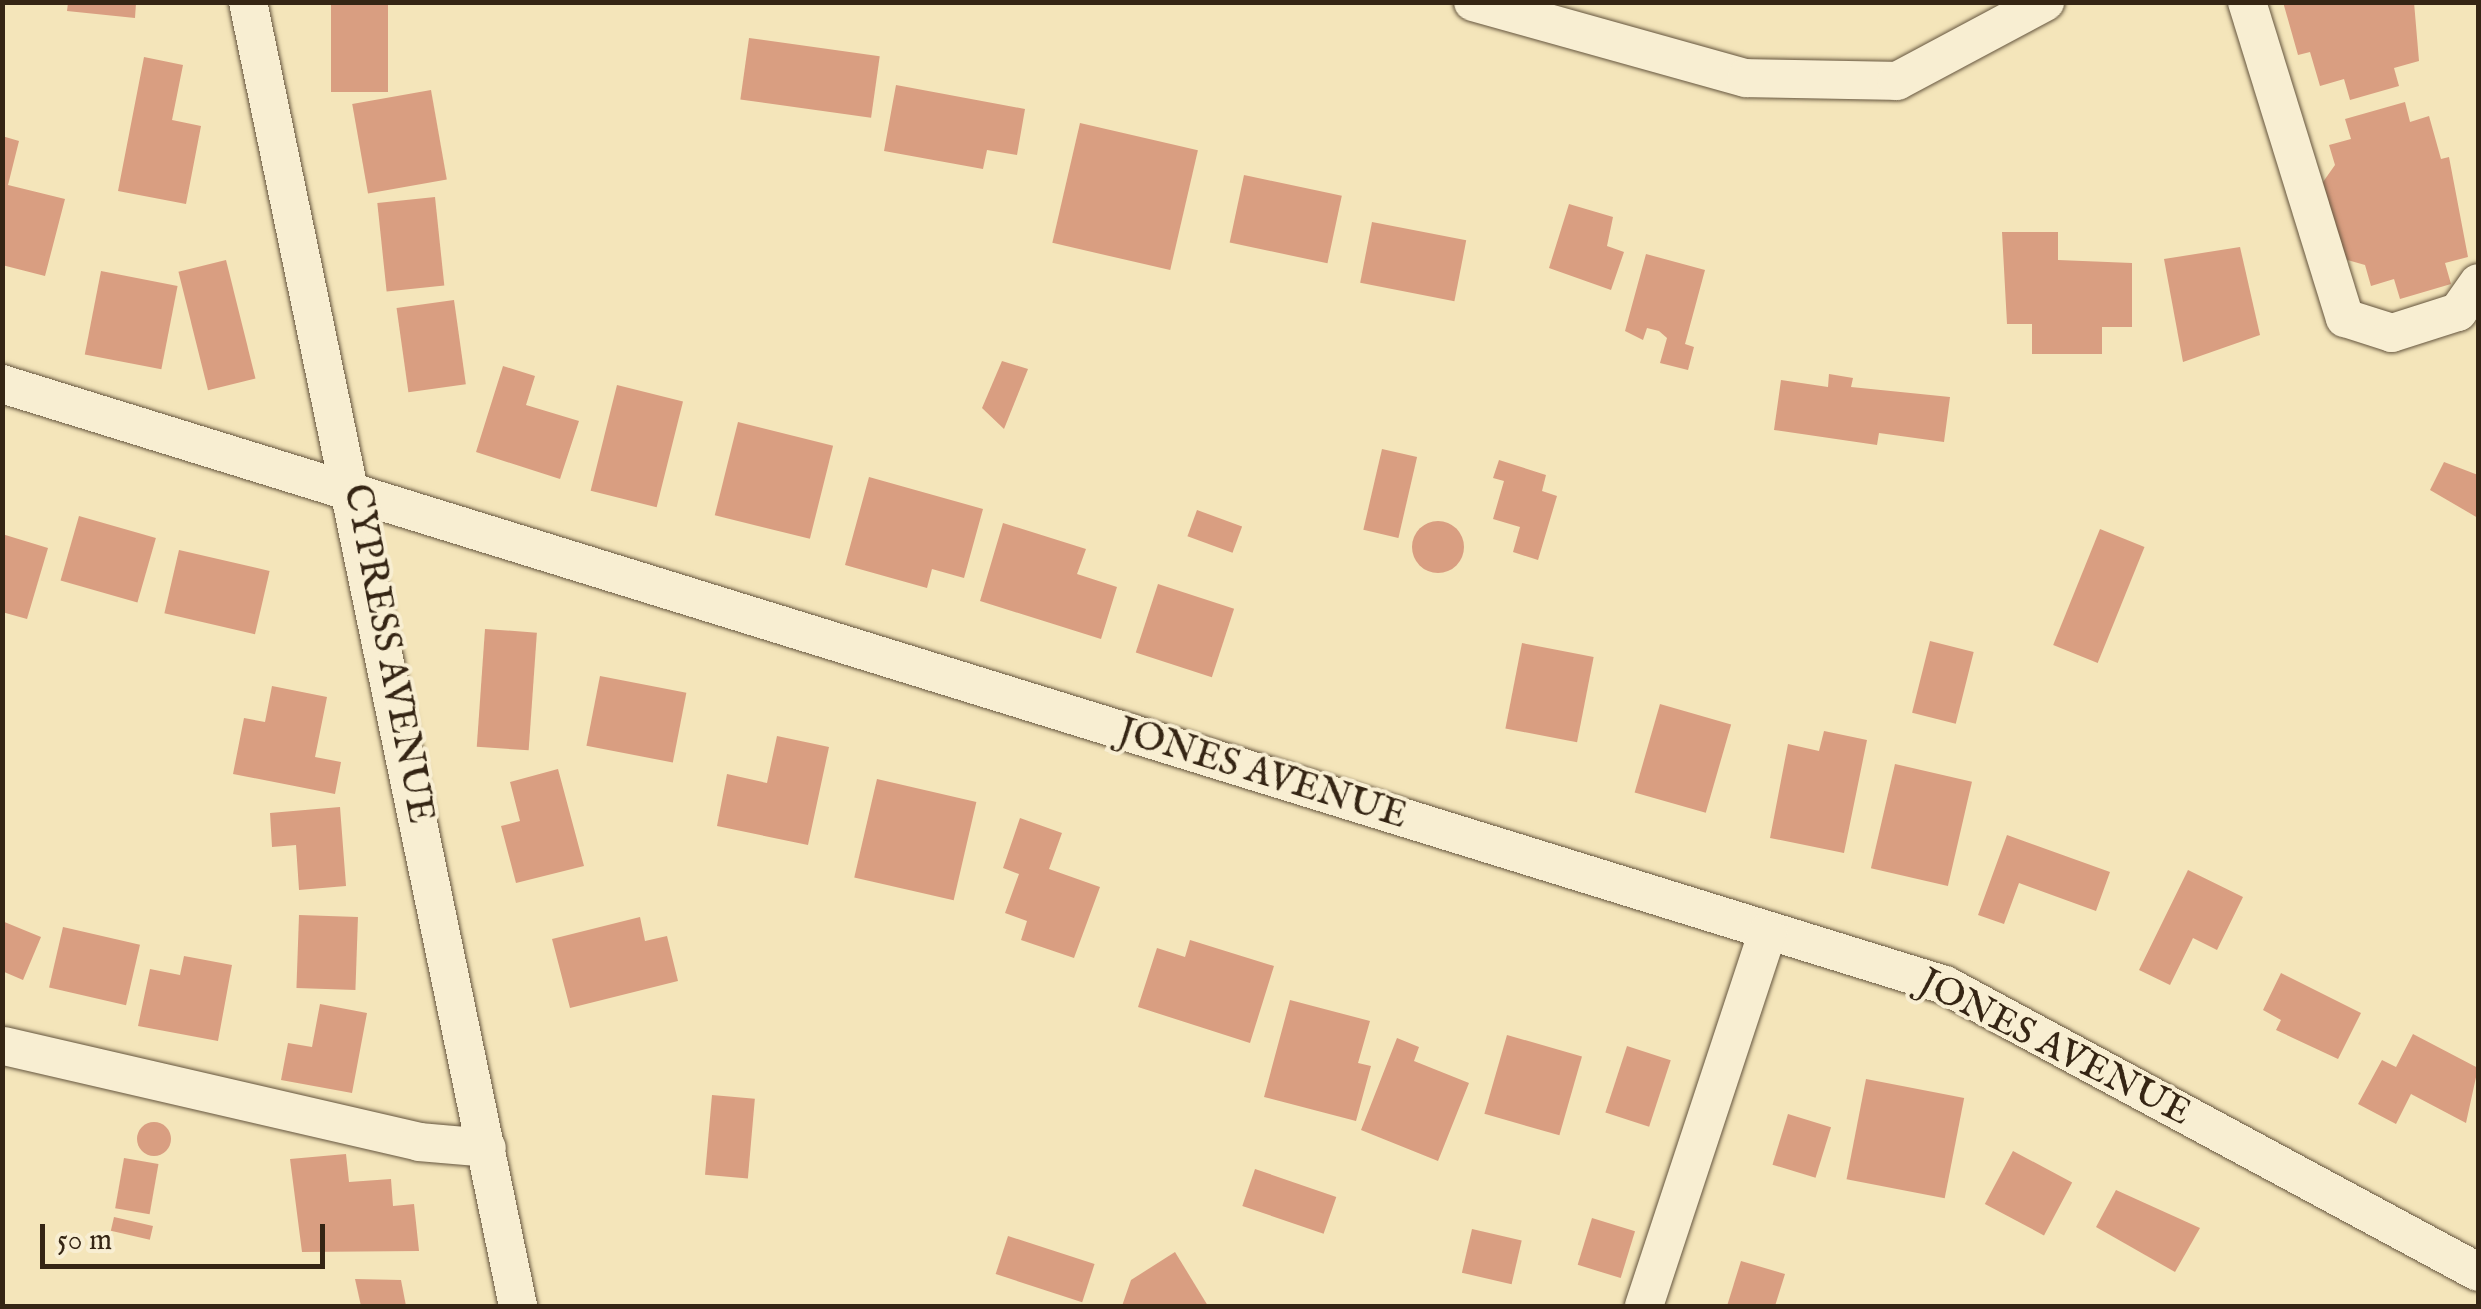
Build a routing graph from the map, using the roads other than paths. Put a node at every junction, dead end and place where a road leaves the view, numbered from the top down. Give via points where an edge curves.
1 (248, 2) edge
2 (1474, 2) edge
3 (2044, 2) edge
4 (2247, 2) edge
5 (2478, 283) edge
6 (2, 384) edge
7 (356, 497) junction
8 (1768, 931) junction
9 (4, 1046) edge
10 (487, 1148) junction
11 (2478, 1272) edge
12 (518, 1306) edge
13 (1644, 1306) edge

1 - 7 street, CYPRESS AVENUE
2 - 3 street via 1746,78 1896,81
4 - 5 street via 2345,318 2392,333 2458,312
6 - 7 street, JONES AVENUE
7 - 8 street, JONES AVENUE
7 - 10 street, CYPRESS AVENUE
8 - 11 street, JONES AVENUE via 1945,985
8 - 13 street
9 - 10 street via 419,1142
10 - 12 street, CYPRESS AVENUE

